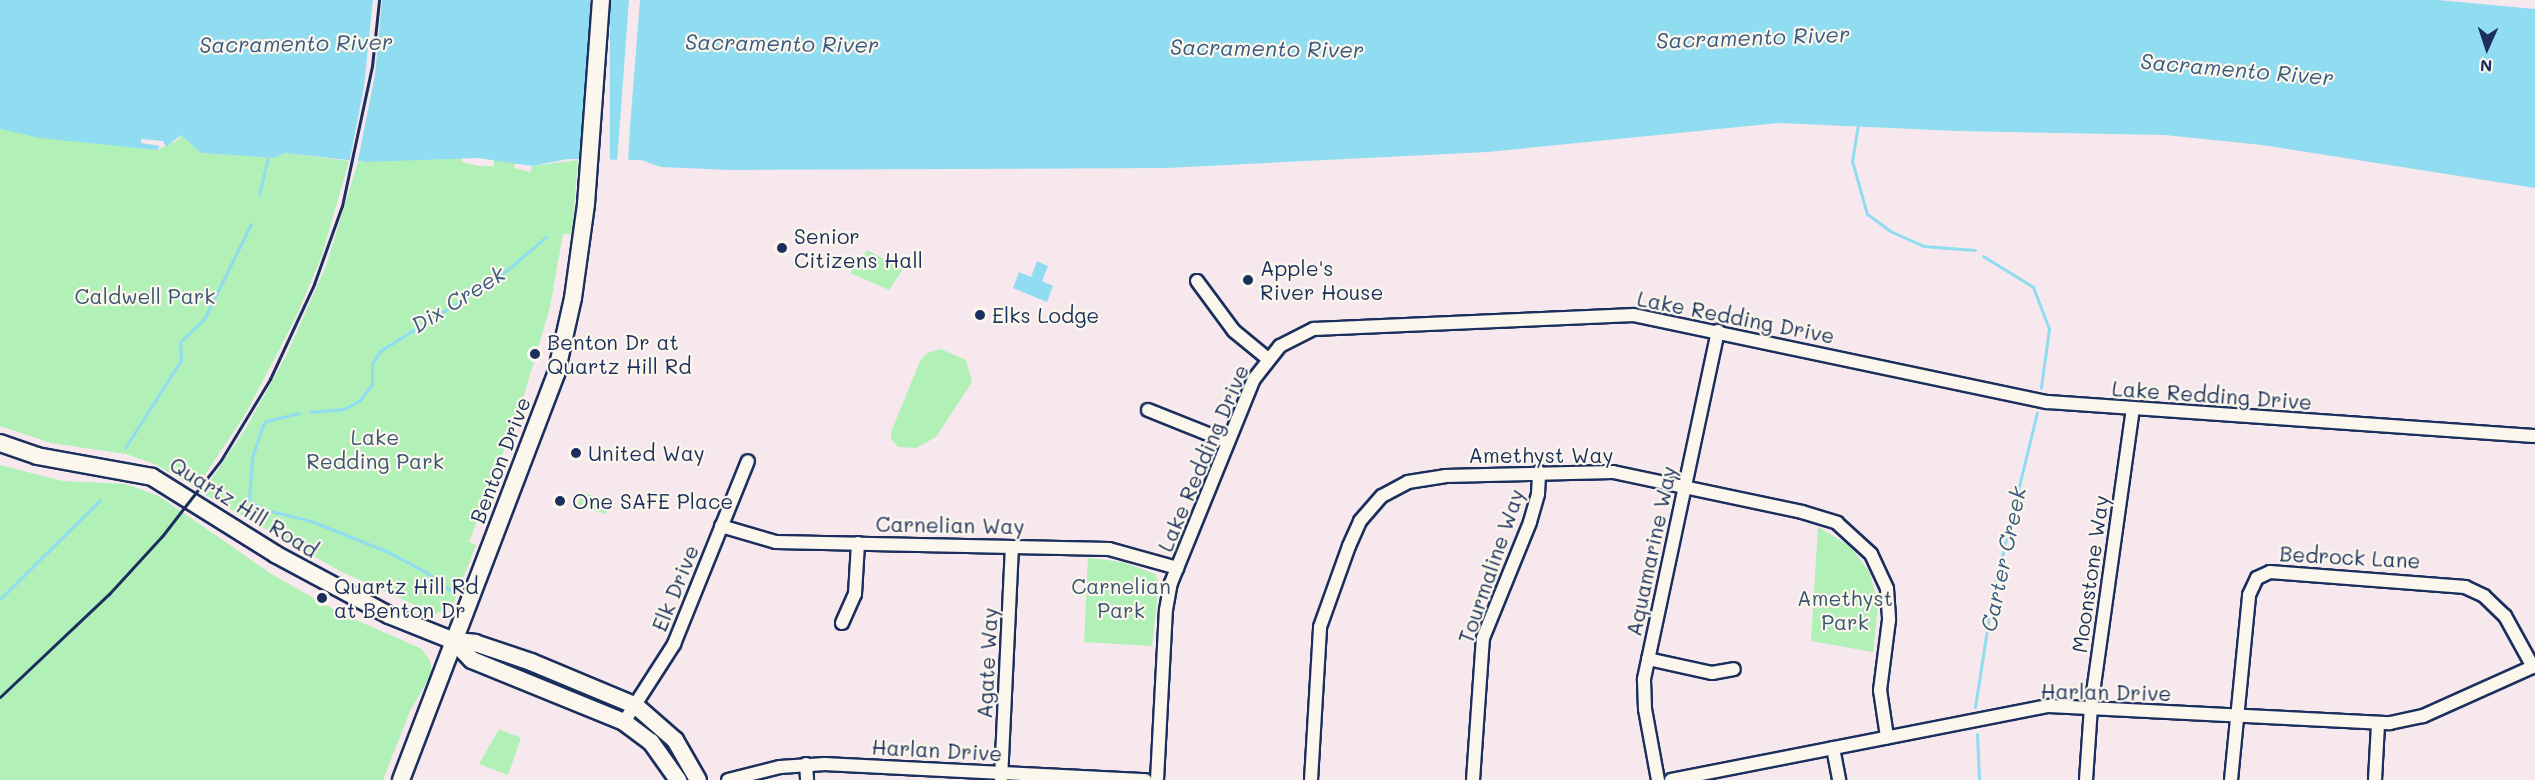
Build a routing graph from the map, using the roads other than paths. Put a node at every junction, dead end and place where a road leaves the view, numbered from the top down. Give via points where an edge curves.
1 (601, 0) edge
2 (1197, 280) dead end
3 (1718, 331) junction
4 (1268, 359) junction
5 (2133, 409) junction
6 (1148, 410) dead end
7 (2535, 436) edge
8 (1228, 442) junction
9 (0, 443) edge
10 (748, 461) dead end
11 (1539, 472) junction
12 (1685, 488) junction
13 (721, 526) junction
14 (858, 543) junction
15 (1012, 547) junction
16 (1177, 568) junction
17 (842, 623) dead end
18 (454, 641) junction
19 (1648, 659) junction
20 (2534, 666) edge
21 (1734, 669) dead end
22 (636, 706) junction
23 (2091, 707) junction
24 (2235, 717) junction
25 (624, 722) junction
26 (2378, 724) junction
27 (1887, 737) junction
28 (1833, 748) junction
29 (806, 764) junction
30 (1002, 777) edge
31 (401, 780) edge
32 (678, 780) edge
33 (698, 780) edge
34 (728, 780) edge
35 (807, 780) edge
36 (1146, 780) edge
37 (1157, 780) edge
38 (1311, 780) edge
39 (1473, 780) edge
40 (1658, 780) edge
41 (1671, 780) edge
42 (1839, 780) edge
43 (2086, 780) edge
44 (2231, 780) edge
45 (2375, 780) edge

1 - 18 main road, Benton Drive via 586,204 573,298 556,374
2 - 4 street via 1222,317
3 - 4 street, Lake Redding Drive via 1628,315 1332,326 1295,337
3 - 5 street, Lake Redding Drive via 2047,402
3 - 12 street, Aquamarine Way
4 - 8 street, Lake Redding Drive via 1254,379
5 - 7 street, Lake Redding Drive
5 - 23 street, Moonstone Way
6 - 8 street
8 - 16 street, Lake Redding Drive
9 - 18 main road, Quartz Hill Road via 37,456 124,469 159,480 324,582 388,615
10 - 13 street, Elk Drive
11 - 12 street, Amethyst Way via 1613,472
11 - 38 street, Amethyst Way via 1422,478 1390,490 1364,514 1321,620
11 - 39 street, Tourmaline Way via 1530,522 1483,638
12 - 19 street, Aquamarine Way
12 - 27 street, Amethyst Way via 1824,517 1850,532 1871,554 1885,583 1889,609 1880,690
13 - 14 street, Carnelian Way via 776,542
13 - 22 street, Elk Drive via 678,635
14 - 15 street, Carnelian Way
14 - 17 street via 855,594
15 - 16 street, Carnelian Way via 1117,549
15 - 30 street, Agate Way
16 - 37 street, Lake Redding Drive via 1166,610
18 - 22 main road, Quartz Hill Road via 496,650
18 - 25 main road, Quartz Hill Road via 472,660
18 - 31 main road, Benton Drive
19 - 21 street via 1703,672
19 - 40 street, Aquamarine Way via 1643,694
20 - 24 street, Bedrock Lane via 2505,616 2484,596 2465,587 2277,571 2257,578 2249,595
20 - 26 street, Harlan Drive via 2423,716
22 - 25 street, Elk Drive
22 - 33 main road, Quartz Hill Road via 675,740
23 - 24 street, Harlan Drive
23 - 27 street, Harlan Drive via 2049,706
23 - 43 street, Moonstone Way
24 - 26 street, Harlan Drive
24 - 44 street, Bedrock Lane
25 - 32 main road, Quartz Hill Road via 657,749
26 - 45 street
27 - 28 street, Harlan Drive
28 - 41 street, Harlan Drive
28 - 42 street
29 - 30 street, Harlan Drive
29 - 34 street, Harlan Drive
29 - 35 street
30 - 36 street, Harlan Drive

